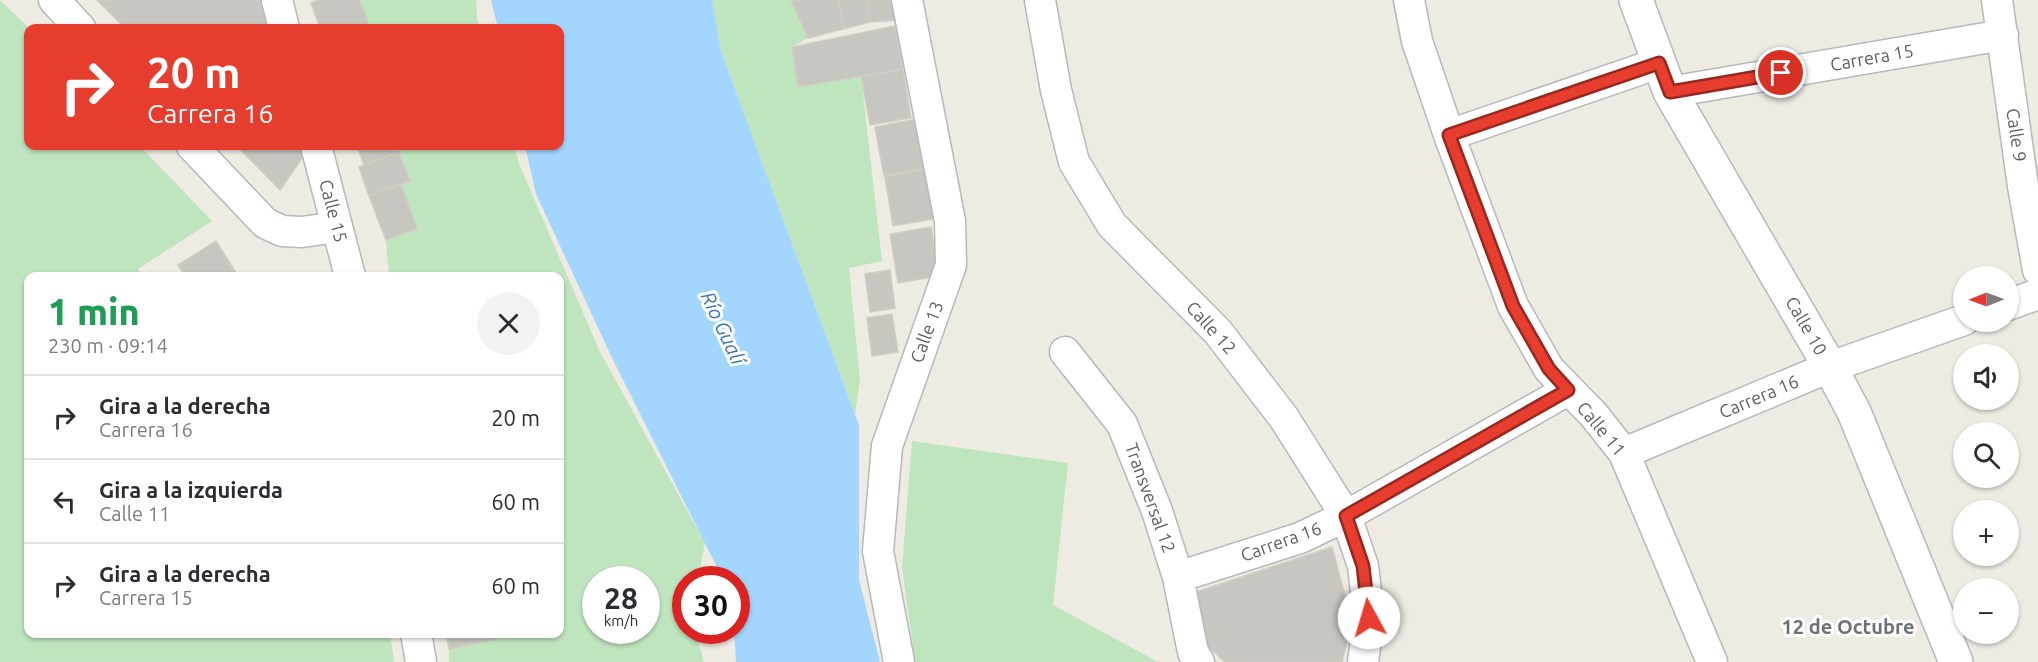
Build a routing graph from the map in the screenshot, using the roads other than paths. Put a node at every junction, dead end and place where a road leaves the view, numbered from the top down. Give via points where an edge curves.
1 (54, 0) edge
2 (277, 0) edge
3 (907, 0) edge
4 (1040, 0) edge
5 (1409, 0) edge
6 (1636, 0) edge
7 (1997, 0) edge
8 (76, 24) edge
9 (283, 24) edge
10 (2003, 35) junction
11 (1665, 78) junction
12 (1449, 135) junction
13 (196, 150) edge
14 (316, 150) edge
15 (2031, 187) edge
16 (337, 227) junction
17 (2038, 270) edge
18 (349, 272) edge
19 (2038, 294) edge
20 (2019, 301) edge
21 (1953, 324) edge
22 (1065, 352) dead end
23 (1830, 367) junction
24 (1568, 390) junction
25 (1624, 453) junction
26 (1346, 516) junction
27 (1178, 577) junction
28 (417, 638) edge
29 (421, 662) edge
30 (899, 662) edge
31 (1200, 662) edge
32 (1363, 662) edge
33 (1712, 662) edge
34 (1956, 662) edge

1 - 8 street
2 - 9 street
3 - 30 street, Calle 13 via 950,221 951,265 887,446 878,551
4 - 26 street, Calle 12 via 1074,162 1112,225 1218,332 1284,418
5 - 12 street, Calle 11 via 1417,41
6 - 11 street, Calle 10
7 - 10 street, Calle 9
10 - 11 street, Carrera 15
10 - 15 street, Calle 9
11 - 12 street, Carrera 15
11 - 23 street, Calle 10
12 - 24 street, Calle 11 via 1513,306 1549,369
13 - 16 street via 265,223 282,231
14 - 16 street, Calle 15
15 - 17 street, Calle 9
16 - 18 street, Calle 15
19 - 20 street
21 - 23 street, Carrera 16
22 - 27 street, Transversal 12 via 1122,423
23 - 25 street, Carrera 16
23 - 34 street, Calle 10 via 1854,412
24 - 25 street, Calle 11
24 - 26 street, Carrera 16
25 - 33 street, Calle 11
26 - 27 street, Carrera 16 via 1299,538
26 - 32 street, Calle 12 via 1363,566 1369,618
27 - 31 street, Transversal 12 via 1193,652
28 - 29 street

